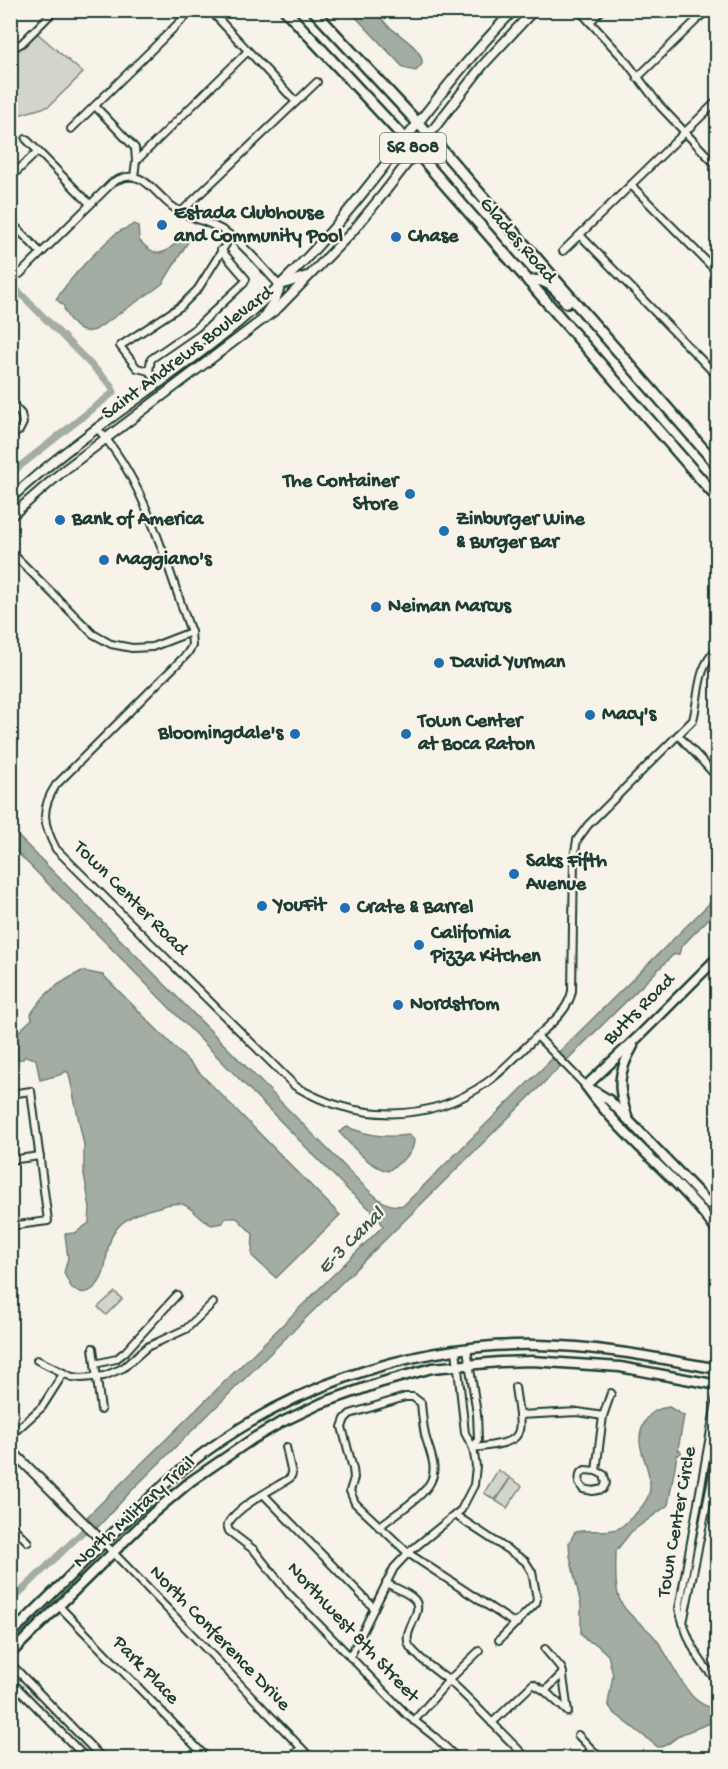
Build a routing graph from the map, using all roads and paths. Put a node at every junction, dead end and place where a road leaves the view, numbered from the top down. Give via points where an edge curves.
1 (55, 10) edge
2 (192, 10) edge
3 (210, 10) edge
4 (285, 10) edge
5 (314, 10) edge
6 (445, 10) edge
7 (514, 10) edge
8 (534, 10) edge
9 (579, 10) edge
10 (602, 10) edge
11 (707, 10) edge
12 (456, 13) dead end
13 (590, 22) junction
14 (10, 50) edge
15 (248, 51) junction
16 (637, 78) junction
17 (316, 82) dead end
18 (717, 100) edge
19 (296, 102) junction
20 (95, 106) junction
21 (418, 123) junction
22 (71, 129) dead end
23 (685, 132) junction
24 (429, 135) junction
25 (26, 139) dead end
26 (406, 140) junction
27 (38, 151) junction
28 (416, 152) junction
29 (136, 161) junction
30 (717, 167) edge
31 (134, 177) junction
32 (10, 178) edge
33 (631, 185) junction
34 (90, 204) junction
35 (182, 212) junction
36 (10, 221) edge
37 (580, 235) junction
38 (231, 236) junction
39 (221, 250) junction
40 (563, 251) dead end
41 (41, 253) junction
42 (717, 273) edge
43 (20, 274) dead end
44 (311, 274) junction
45 (529, 282) junction
46 (280, 286) junction
47 (258, 324) junction
48 (616, 350) junction
49 (149, 371) junction
50 (717, 377) edge
51 (158, 383) junction
52 (10, 402) edge
53 (97, 428) junction
54 (10, 436) edge
55 (105, 438) junction
56 (717, 466) edge
57 (10, 499) edge
58 (717, 499) edge
59 (10, 517) edge
60 (10, 551) edge
61 (191, 632) junction
62 (717, 648) edge
63 (678, 735) junction
64 (717, 778) edge
65 (717, 957) edge
66 (537, 1036) junction
67 (638, 1037) junction
68 (586, 1086) junction
69 (10, 1094) edge
70 (628, 1119) junction
71 (40, 1156) junction
72 (10, 1160) edge
73 (717, 1213) edge
74 (10, 1226) edge
75 (717, 1233) edge
76 (177, 1295) dead end
77 (213, 1303) dead end
78 (93, 1348) dead end
79 (468, 1349) junction
80 (456, 1350) junction
81 (37, 1360) dead end
82 (470, 1364) junction
83 (95, 1365) junction
84 (458, 1365) junction
85 (717, 1369) edge
86 (63, 1374) junction
87 (97, 1378) junction
88 (717, 1386) edge
89 (515, 1387) dead end
90 (717, 1391) edge
91 (611, 1393) dead end
92 (101, 1410) dead end
93 (519, 1415) junction
94 (603, 1416) junction
95 (10, 1436) edge
96 (286, 1447) dead end
97 (473, 1448) junction
98 (10, 1449) edge
99 (717, 1449) edge
100 (596, 1471) junction
101 (264, 1495) junction
102 (455, 1515) junction
103 (10, 1524) edge
104 (379, 1527) junction
105 (28, 1542) dead end
106 (104, 1543) junction
107 (113, 1552) junction
108 (408, 1554) junction
109 (386, 1583) junction
110 (59, 1606) junction
111 (374, 1608) junction
112 (517, 1623) junction
113 (683, 1623) junction
114 (10, 1635) edge
115 (499, 1640) dead end
116 (545, 1649) dead end
117 (479, 1651) dead end
118 (10, 1654) edge
119 (350, 1657) junction
120 (10, 1663) edge
121 (563, 1673) junction
122 (10, 1680) edge
123 (449, 1680) junction
124 (717, 1681) edge
125 (544, 1691) junction
126 (414, 1721) junction
127 (492, 1723) junction
128 (578, 1736) dead end
129 (301, 1748) junction
130 (592, 1750) junction
131 (86, 1758) edge
132 (102, 1758) edge
133 (207, 1758) edge
134 (290, 1758) edge
135 (311, 1758) edge
136 (457, 1758) edge
137 (527, 1758) edge
138 (582, 1758) edge
139 (600, 1758) edge

1 - 14 street
2 - 20 street
3 - 15 street
4 - 26 main road, Glades Road / SR 808
5 - 21 main road, Glades Road / SR 808
6 - 12 street
7 - 21 street, Saint Andrews Boulevard
8 - 24 street, Saint Andrews Boulevard via 483,65
9 - 13 street
10 - 13 street
11 - 16 street
13 - 16 street
15 - 19 street
15 - 29 street
16 - 23 street
17 - 19 street
18 - 23 street
19 - 35 street
20 - 22 street
20 - 29 street via 133,144
21 - 24 main road, Glades Road / SR 808
21 - 26 street, Saint Andrews Boulevard
23 - 30 street
23 - 33 street
24 - 28 street, Saint Andrews Boulevard
24 - 48 main road, Glades Road / SR 808
25 - 27 street
26 - 28 main road, Glades Road / SR 808
26 - 46 street, Saint Andrews Boulevard via 340,222
27 - 32 street
27 - 34 street
28 - 44 street, Saint Andrews Boulevard via 352,232
28 - 45 main road, Glades Road / SR 808
29 - 31 street
31 - 34 street via 113,182
31 - 35 street
33 - 37 street
33 - 42 street
34 - 41 street
35 - 38 street
36 - 41 street
37 - 40 street
37 - 50 street
38 - 39 street
38 - 46 street
39 - 49 street via 246,279 244,283 196,328 151,359
39 - 49 street via 198,289 181,306 120,346 137,368
41 - 43 street
44 - 46 street
44 - 47 street, Saint Andrews Boulevard
45 - 48 main road via 536,279 549,284
45 - 58 main road, Glades Road / SR 808
46 - 47 street
46 - 51 street, Saint Andrews Boulevard
47 - 55 street, Saint Andrews Boulevard
48 - 56 main road, Glades Road / SR 808
49 - 51 street
51 - 53 street, Saint Andrews Boulevard
52 - 54 street via 21,414 23,423
53 - 55 street
53 - 57 street, Saint Andrews Boulevard
55 - 59 street, Saint Andrews Boulevard
55 - 61 street via 132,476
60 - 61 street via 93,633 111,644 152,647
61 - 66 street, Town Center Road via 188,653 63,776 46,799 47,832 56,849 295,1086 334,1105 385,1114 448,1104 486,1083
62 - 63 street, Town Center Road via 698,681 693,720
63 - 64 street
63 - 66 street, Town Center Road via 577,840 570,999 566,1008
65 - 67 main road, Butts Road
66 - 68 street
67 - 68 main road, Butts Road
67 - 70 main road via 620,1080 621,1100
68 - 70 main road via 609,1100
68 - 75 main road
69 - 71 street via 31,1091
70 - 73 main road
71 - 72 street
71 - 74 street via 48,1221
76 - 83 street via 125,1352
77 - 87 street via 186,1329 147,1347 123,1368
78 - 83 street
79 - 80 main road, North Military Trail
79 - 82 street
79 - 85 main road, North Military Trail via 563,1346 626,1352
80 - 84 street
80 - 106 main road, North Military Trail via 352,1376 304,1394 254,1421 182,1469
81 - 86 street
82 - 84 main road, North Military Trail
82 - 88 main road, North Military Trail via 587,1364
82 - 97 street via 478,1440
83 - 87 street
84 - 97 street via 465,1433
84 - 107 main road, North Military Trail via 432,1368 361,1389 280,1423 190,1481
86 - 87 street
86 - 95 street via 42,1407
87 - 92 street
89 - 93 street
90 - 113 street, Town Center Circle via 681,1591 679,1609
91 - 94 street
93 - 94 street via 578,1412
93 - 97 street via 520,1428 513,1440
94 - 100 street
96 - 101 street via 292,1474
97 - 102 street via 474,1485
98 - 106 street
99 - 113 street, Town Center Circle
100 - 100 street via 580,1473 583,1489 603,1489 604,1475
101 - 111 street
101 - 119 street, Northwest 8th Street via 229,1522 230,1531 254,1550 289,1594
102 - 108 street
102 - 112 street via 531,1568 537,1599
103 - 105 street
104 - 104 street via 427,1488 433,1475 421,1403 413,1397 405,1396 350,1414 342,1427 353,1469 352,1499
104 - 108 street
106 - 107 street, North Conference Drive
106 - 114 main road, North Military Trail
107 - 110 main road, North Military Trail
107 - 129 street, North Conference Drive
108 - 109 street
108 - 112 street
109 - 111 street
109 - 123 street via 415,1600 417,1609 409,1644 435,1672
110 - 118 main road, North Military Trail
110 - 133 street, Park Place
111 - 119 street
112 - 115 street
113 - 124 street, Town Center Circle via 695,1655
116 - 121 street
117 - 123 street
119 - 126 street, Northwest 8th Street
120 - 132 street
121 - 125 street
121 - 125 street via 568,1712
122 - 131 street
123 - 126 street
123 - 127 street
125 - 127 street via 533,1684
126 - 136 street, Northwest 8th Street
127 - 137 street
128 - 130 street
129 - 134 street
129 - 135 street, North Conference Drive
130 - 138 street
130 - 139 street

